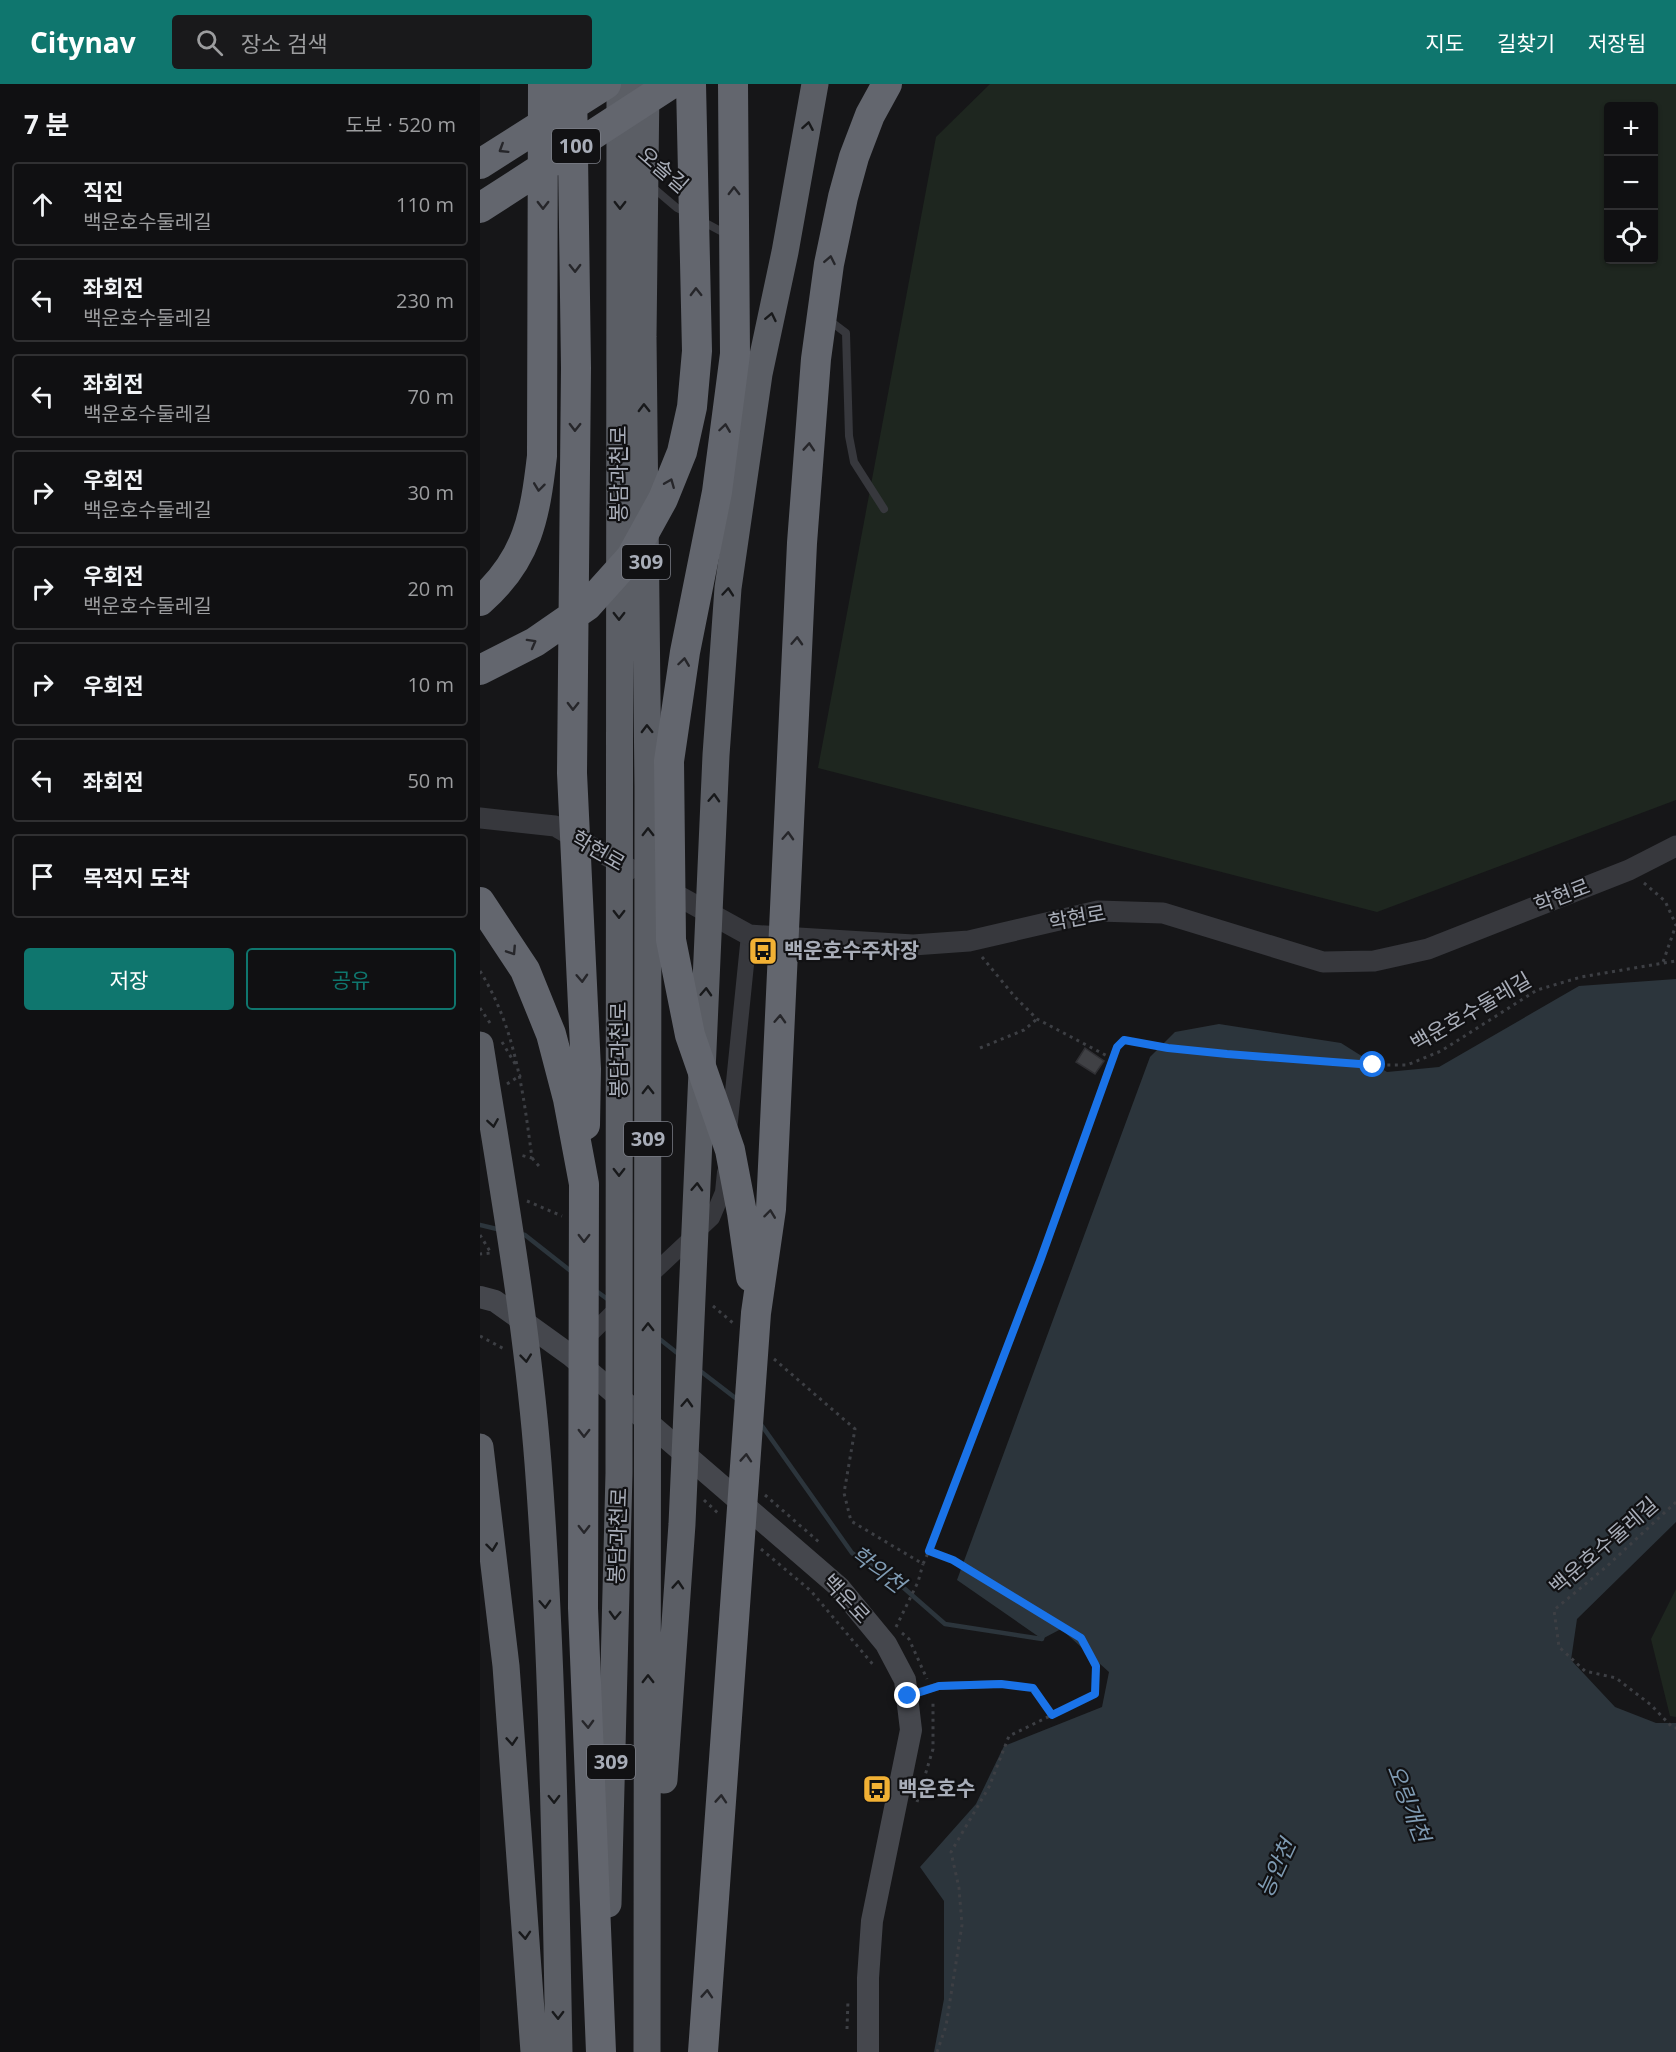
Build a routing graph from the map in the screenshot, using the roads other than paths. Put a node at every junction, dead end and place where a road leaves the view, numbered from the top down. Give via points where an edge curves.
1 (543, 84) edge
2 (572, 84) edge
3 (646, 84) edge
4 (671, 84) edge
5 (691, 84) edge
6 (733, 84) edge
7 (815, 84) edge
8 (887, 84) edge
9 (610, 91) edge
10 (480, 164) edge
11 (480, 208) edge
12 (747, 245) dead end
13 (830, 321) dead end
14 (631, 342) junction
15 (884, 509) dead end
16 (480, 601) edge
17 (480, 670) edge
18 (480, 818) edge
19 (1676, 846) edge
20 (480, 902) edge
21 (749, 935) junction
22 (480, 1045) edge
23 (584, 1184) junction
24 (480, 1297) edge
25 (756, 1313) junction
26 (570, 1355) junction
27 (480, 1447) edge
28 (1001, 1684) road end
29 (908, 1696) junction
30 (647, 2020) junction
31 (534, 2052) edge
32 (559, 2052) edge
33 (602, 2052) edge
34 (647, 2052) edge
35 (703, 2052) edge
36 (868, 2052) edge

1 -> 16 highway via 543,456 537,505 522,548 500,584
2 -> 23 highway via 576,368 572,773 586,1069
3 - 14 highway, 봉담과천로 / 309
4 - 11 highway, 100
17 -> 5 highway via 535,642 587,606 631,557 663,499 682,452 698,351
25 -> 6 highway via 730,1150 690,1035 671,940 669,761 685,652 717,492 735,354
30 -> 7 highway, 봉담과천로 via 682,1524 716,755 728,588 759,374
25 -> 8 highway via 771,1209 802,543 816,359 829,264 846,187 870,116
9 -> 10 highway, 100
9 - 12 lane, 오솔길 via 623,164 677,208
9 -> 14 highway, 봉담과천로 / 309
13 - 15 lane via 846,333 849,436 854,462
30 -> 14 highway, 봉담과천로 / 309 via 648,787
14 -> 33 highway, 봉담과천로 / 309 via 620,771 619,1473
18 - 21 street, 학현로 via 555,826
19 - 21 street, 학현로 via 1629,870 1428,949 1374,961 1323,962 1162,913 1098,910 969,941 913,945
20 -> 23 highway via 525,970 551,1034
21 - 26 street via 723,1192 712,1218
22 -> 32 highway via 516,1272 538,1462 553,1750
23 -> 33 highway via 583,1608
24 - 26 main road, 백운로 via 495,1301
35 -> 25 highway
26 - 29 main road, 백운로 via 839,1587 886,1644 905,1680
27 -> 31 highway via 506,1666
28 - 29 lane via 939,1686
29 - 36 main road, 백운로 via 911,1730 873,1922
30 - 34 highway, 봉담과천로 / 309

